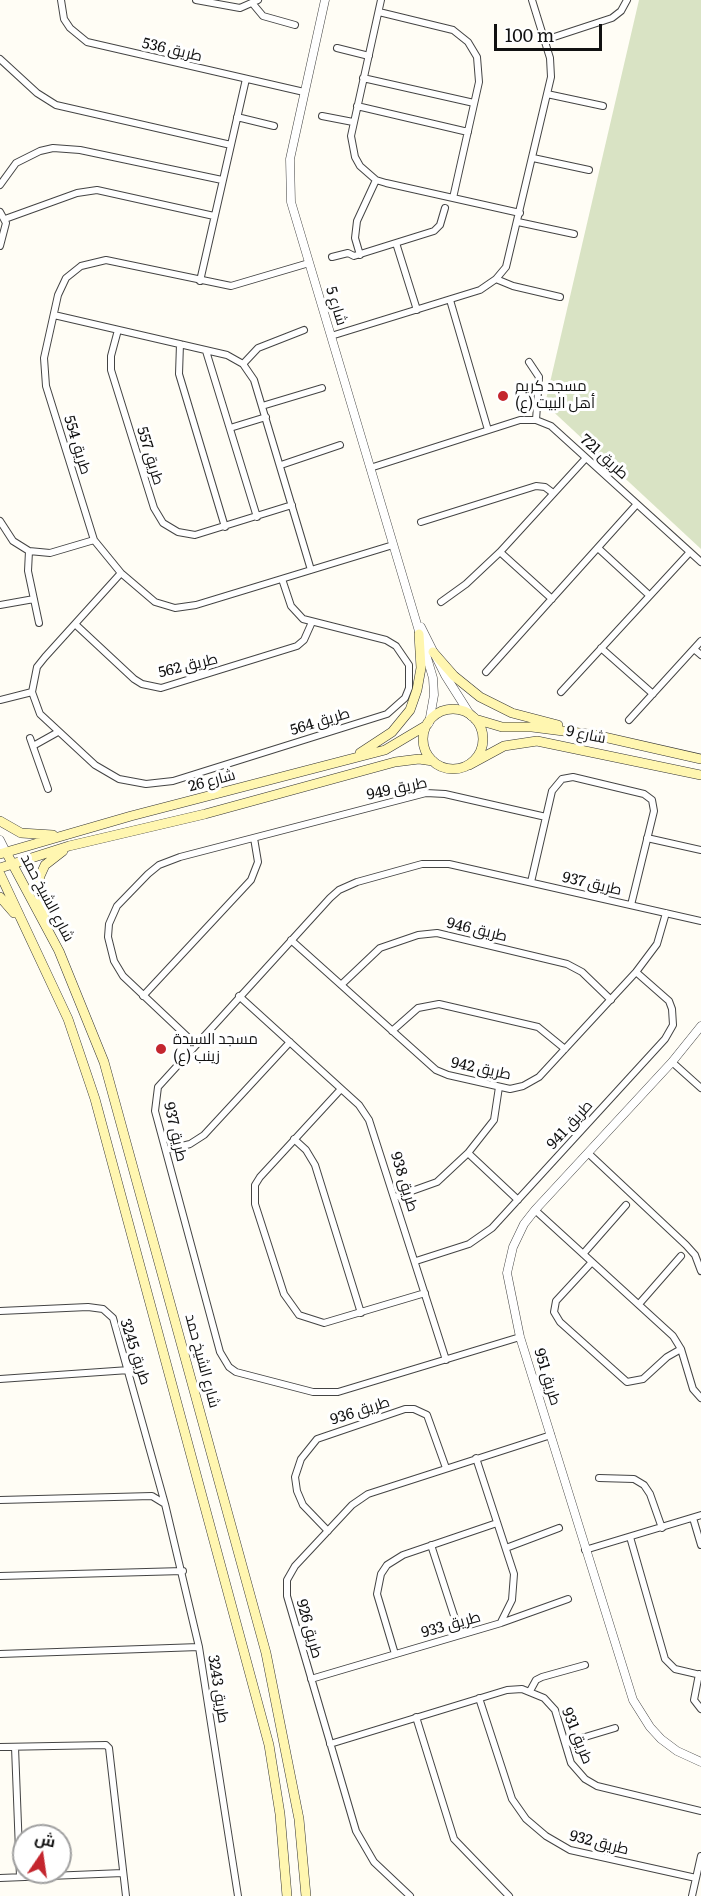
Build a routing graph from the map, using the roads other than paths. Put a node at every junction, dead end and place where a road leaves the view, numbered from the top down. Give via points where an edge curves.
1 (61, 0) edge
2 (196, 0) edge
3 (325, 0) edge
4 (381, 0) edge
5 (532, 0) edge
6 (627, 0) edge
7 (256, 2) edge
8 (227, 3) edge
9 (379, 12) junction
10 (295, 25) dead end
11 (545, 40) junction
12 (337, 48) dead end
13 (369, 56) junction
14 (0, 58) edge
15 (363, 78) junction
16 (246, 79) junction
17 (304, 92) junction
18 (547, 94) junction
19 (474, 103) junction
20 (357, 106) junction
21 (603, 106) dead end
22 (322, 116) dead end
23 (237, 117) junction
24 (353, 122) junction
25 (274, 126) dead end
26 (468, 132) junction
27 (231, 145) junction
28 (533, 158) junction
29 (589, 170) dead end
30 (222, 180) junction
31 (375, 180) junction
32 (0, 186) edge
33 (453, 198) junction
34 (445, 208) dead end
35 (0, 212) edge
36 (520, 213) junction
37 (214, 216) junction
38 (5, 219) junction
39 (518, 222) junction
40 (574, 234) dead end
41 (396, 243) junction
42 (0, 246) edge
43 (360, 255) junction
44 (332, 257) dead end
45 (309, 263) junction
46 (496, 279) junction
47 (200, 280) junction
48 (560, 297) dead end
49 (450, 300) junction
50 (417, 310) junction
51 (54, 315) junction
52 (118, 330) junction
53 (304, 330) dead end
54 (331, 336) junction
55 (180, 344) junction
56 (206, 351) junction
57 (529, 362) dead end
58 (243, 364) junction
59 (322, 388) dead end
60 (262, 406) junction
61 (266, 417) junction
62 (536, 420) junction
63 (230, 428) junction
64 (488, 430) junction
65 (340, 445) dead end
66 (586, 458) junction
67 (281, 465) junction
68 (370, 468) junction
69 (553, 493) junction
70 (637, 504) junction
71 (292, 505) junction
72 (257, 517) junction
73 (0, 521) edge
74 (422, 522) dead end
75 (225, 527) junction
76 (3, 533) edge
77 (94, 540) junction
78 (393, 545) junction
79 (598, 548) junction
80 (29, 551) junction
81 (500, 552) junction
82 (690, 552) junction
83 (701, 562) edge
84 (311, 570) junction
85 (121, 573) junction
86 (282, 579) junction
87 (650, 595) junction
88 (34, 599) junction
89 (552, 599) junction
90 (441, 602) dead end
91 (0, 604) edge
92 (415, 615) junction
93 (312, 622) junction
94 (39, 623) dead end
95 (75, 624) junction
96 (419, 634) junction
97 (701, 641) edge
98 (601, 648) junction
99 (694, 649) junction
100 (433, 652) junction
101 (701, 655) edge
102 (486, 672) dead end
103 (32, 692) junction
104 (561, 692) dead end
105 (653, 694) junction
106 (0, 700) edge
107 (473, 717) junction
108 (629, 720) dead end
109 (428, 724) junction
110 (58, 732) junction
111 (595, 735) junction
112 (701, 759) edge
113 (348, 760) junction
114 (433, 761) junction
115 (469, 765) junction
116 (701, 774) edge
117 (48, 789) dead end
118 (546, 816) junction
119 (0, 820) edge
120 (61, 836) junction
121 (254, 838) junction
122 (647, 838) junction
123 (0, 840) edge
124 (69, 846) junction
125 (701, 850) edge
126 (3, 853) edge
127 (12, 864) junction
128 (0, 868) edge
129 (0, 874) edge
130 (531, 882) junction
131 (0, 897) edge
132 (631, 905) junction
133 (666, 913) junction
134 (701, 921) edge
135 (23, 924) junction
136 (46, 928) junction
137 (291, 940) junction
138 (636, 972) junction
139 (341, 985) junction
140 (143, 996) junction
141 (239, 996) junction
142 (611, 1000) junction
143 (701, 1026) edge
144 (392, 1031) junction
145 (290, 1042) junction
146 (195, 1044) junction
147 (565, 1049) junction
148 (672, 1062) junction
149 (499, 1087) junction
150 (701, 1088) edge
151 (341, 1089) junction
152 (294, 1139) junction
153 (166, 1150) junction
154 (468, 1153) junction
155 (588, 1153) junction
156 (395, 1197) junction
157 (518, 1200) junction
158 (626, 1205) dead end
159 (535, 1210) junction
160 (583, 1254) junction
161 (681, 1256) dead end
162 (416, 1261) junction
163 (592, 1262) junction
164 (700, 1267) edge
165 (425, 1293) junction
166 (639, 1304) junction
167 (0, 1311) edge
168 (361, 1313) junction
169 (520, 1337) junction
170 (681, 1349) junction
171 (446, 1360) junction
172 (129, 1370) junction
173 (0, 1379) edge
174 (701, 1398) edge
175 (550, 1435) junction
176 (476, 1458) junction
177 (446, 1468) junction
178 (599, 1478) dead end
179 (0, 1500) edge
180 (165, 1504) junction
181 (701, 1515) edge
182 (693, 1518) junction
183 (497, 1523) junction
184 (559, 1528) dead end
185 (662, 1528) junction
186 (328, 1531) junction
187 (630, 1538) junction
188 (431, 1545) junction
189 (701, 1545) edge
190 (506, 1548) junction
191 (585, 1551) junction
192 (183, 1570) junction
193 (0, 1576) edge
194 (568, 1599) dead end
195 (501, 1623) junction
196 (460, 1634) junction
197 (199, 1647) junction
198 (0, 1654) edge
199 (395, 1654) junction
200 (585, 1665) dead end
201 (700, 1674) edge
202 (311, 1678) junction
203 (530, 1691) junction
204 (479, 1698) junction
205 (701, 1709) edge
206 (416, 1718) junction
207 (615, 1728) dead end
208 (330, 1743) junction
209 (565, 1743) junction
210 (15, 1746) junction
211 (0, 1747) edge
212 (701, 1762) edge
213 (701, 1811) edge
214 (18, 1824) edge
215 (701, 1856) edge
216 (123, 1873) junction
217 (72, 1875) edge
218 (696, 1878) junction
219 (126, 1896) edge
220 (238, 1896) edge
221 (287, 1896) edge
222 (306, 1896) edge
223 (410, 1896) edge
224 (509, 1896) edge
225 (692, 1896) edge

1 - 16 street, طريق 536 via 64,19 87,42
2 - 8 street
3 - 17 street, شارع 5
4 - 9 street
5 - 11 street
6 - 11 street via 612,18
7 - 8 street via 240,8
7 - 10 street via 263,16
9 - 13 street
9 - 19 street via 444,26 468,42 479,65
11 - 18 street via 552,67
12 - 13 street
13 - 15 street
14 - 27 street via 37,93 56,105
15 - 19 street
15 - 20 street
16 - 17 street, طريق 536
16 - 23 street
17 - 45 street, شارع 5 via 289,179 291,201
18 - 21 street
18 - 28 street
19 - 26 street
20 - 24 street
20 - 26 street
22 - 24 street
23 - 25 street
23 - 27 street
24 - 31 street via 355,157
26 - 33 street
27 - 30 street
28 - 29 street
28 - 36 street
30 - 32 street via 80,150 53,148 16,163
30 - 37 street
31 - 33 street
31 - 43 street via 357,221 355,238
33 - 36 street
34 - 41 street via 436,229
35 - 38 street
36 - 39 street
37 - 38 street via 97,190 77,193
37 - 47 street
38 - 42 street
39 - 40 street
39 - 46 street via 509,260
41 - 43 street
41 - 50 street
43 - 44 street
45 - 47 street, طريق 554 via 231,286
45 - 54 street, شارع 5
46 - 48 street
46 - 49 street via 480,290
47 - 51 street, طريق 554 via 99,260 81,266 66,278
49 - 50 street
49 - 64 street
50 - 54 street
51 - 52 street
51 - 77 street, طريق 554 via 44,358 44,377
52 - 55 street
52 - 75 street, طريق 557 via 111,370 158,516 170,528 187,535
53 - 58 street via 258,348
54 - 68 street, شارع 5
55 - 56 street
55 - 75 street via 178,374
56 - 58 street via 227,355
56 - 63 street
57 - 62 street via 539,377
58 - 60 street via 254,380
59 - 60 street
60 - 61 street
61 - 63 street
61 - 67 street
62 - 64 street via 520,420
62 - 66 street, طريق 721 via 551,426
63 - 72 street
64 - 68 street
65 - 67 street
66 - 69 street
66 - 70 street, طريق 721
67 - 71 street
68 - 78 street, شارع 5
69 - 74 street via 536,486
69 - 81 street
70 - 79 street
70 - 82 street, طريق 721
71 - 72 street, طريق 557
71 - 84 street
72 - 75 street, طريق 557
73 - 76 street
76 - 80 street
77 - 80 street via 50,552
77 - 85 street, طريق 554
78 - 84 street, طريق 554
78 - 92 street, شارع 5
79 - 87 street
79 - 89 street
80 - 88 street via 27,564
81 - 89 street
81 - 90 street via 466,585
82 - 83 street, طريق 721
82 - 87 street
84 - 86 street, طريق 554
85 - 86 street, طريق 554 via 155,602 175,608
85 - 95 street
86 - 93 street, طريق 564 via 291,606 303,619
87 - 98 street
88 - 91 street
88 - 94 street
89 - 102 street
92 - 96 street, شارع 5
92 - 100 street, شارع 5
93 - 95 street, طريق 562 via 297,646 161,688 134,679
93 - 110 street, طريق 564 via 372,636 396,646 404,654 410,676 405,698 397,707 387,714 159,784 132,783 106,773
95 - 103 street via 37,667
96 - 109 street, شارع 5 via 434,686
96 - 113 main road via 421,668 410,710 392,732
97 - 99 street
98 - 104 street
98 - 105 street
99 - 101 street
99 - 105 street
100 - 107 street, شارع 5
100 - 111 main road via 466,687 494,705
103 - 106 street
103 - 110 street, طريق 564 via 40,714
105 - 108 street
107 - 109 main road via 463,711 444,711
107 - 111 main road, شارع 9 via 502,727
107 - 115 main road via 480,726 483,743
109 - 113 main road, شارع 26 via 395,745
109 - 114 main road via 425,748
110 - 117 street via 32,742
111 - 112 main road, شارع 9
113 - 120 main road, شارع 26
114 - 115 main road via 447,768
114 - 124 main road, شارع 26 via 395,762
115 - 116 main road, شارع 9 via 504,746 537,741
118 - 121 street, طريق 949 via 426,793
118 - 122 street via 555,786 562,779 573,777 650,797 654,811
118 - 130 street
119 - 120 main road via 21,833
120 - 126 main road, شارع 26
121 - 140 street via 258,862 251,880
121 - 140 street, طريق 949 via 166,862 148,874 117,906 108,930 114,961
122 - 125 street
122 - 132 street
123 - 126 street
124 - 127 main road, شارع 26
124 - 136 main road via 45,865 40,876
126 - 127 main road, شارع الشيخ حمد
127 - 128 main road, شارع 26
127 - 136 main road, شارع الشيخ حمد
129 - 135 main road, شارع الشيخ حمد
130 - 132 street, طريق 937
130 - 137 street, طريق 937 via 448,864 416,866 339,890
131 - 135 main road
132 - 133 street, طريق 937
133 - 134 street, طريق 937
133 - 138 street, طريق 942 via 657,944
135 - 221 main road, شارع الشيخ حمد via 68,1019 96,1099 269,1745
136 - 222 main road, شارع الشيخ حمد via 77,992 104,1062 266,1653 299,1819
137 - 139 street, طريق 942
137 - 141 street, طريق 937
138 - 142 street, طريق 942
138 - 157 street, طريق 941 via 669,1001 674,1017 670,1033
139 - 142 street, طريق 946 via 380,948 437,933 567,964 582,972
139 - 144 street, طريق 942
140 - 146 street, طريق 949
141 - 145 street, طريق 938
141 - 146 street, طريق 937
142 - 147 street, طريق 942
143 - 148 street, طريق 951
144 - 147 street via 418,1008 439,1004 538,1027
144 - 149 street, طريق 942 via 442,1073
145 - 151 street, طريق 938
145 - 153 street via 204,1135 190,1144
146 - 153 street, طريق 937 via 156,1092 154,1106
147 - 149 street, طريق 942 via 534,1081 517,1088
148 - 150 street
148 - 155 street, طريق 951
149 - 154 street via 494,1120
151 - 152 street
151 - 156 street, طريق 938 via 374,1127
152 - 168 street via 315,1165
152 - 168 street via 260,1177 254,1195 284,1294 292,1310 315,1323
153 - 171 street, طريق 937 via 220,1352 236,1372 330,1393
154 - 156 street via 437,1182
154 - 157 street
155 - 159 street, طريق 951
155 - 164 street via 686,1245
156 - 162 street, طريق 938
157 - 162 street, طريق 941 via 477,1240
158 - 160 street
159 - 160 street
159 - 169 street, طريق 951 via 513,1247 507,1273
160 - 163 street
161 - 166 street
162 - 165 street, طريق 938
163 - 166 street
163 - 170 street via 556,1301 554,1312 560,1322 627,1382 639,1381
165 - 168 street
165 - 171 street, طريق 938
166 - 170 street via 673,1336
167 - 172 street, طريق 3245 via 103,1309 113,1318
169 - 171 street, طريق 937
169 - 175 street, طريق 951
170 - 174 street via 693,1389
172 - 173 street
172 - 180 street, طريق 3245
175 - 176 street, طريق 926
175 - 191 street, طريق 951
176 - 177 street, طريق 926
176 - 183 street, طريق 933
177 - 186 street, طريق 926 via 368,1494
177 - 186 street, طريق 936 via 427,1415 414,1409 317,1439 301,1458 295,1476 303,1505
178 - 185 street via 634,1479 644,1485
179 - 180 street via 152,1496
180 - 192 street, طريق 3245
181 - 182 street
182 - 185 street
182 - 189 street
183 - 188 street
183 - 190 street, طريق 933
184 - 190 street
185 - 187 street
186 - 202 street, طريق 926 via 287,1580 287,1596
187 - 191 street
187 - 201 street via 665,1659 675,1669
188 - 196 street
188 - 199 street via 394,1560 377,1584 378,1604
190 - 195 street, طريق 933 via 514,1587
191 - 212 street, طريق 951 via 626,1682 640,1714 661,1739
192 - 193 street
192 - 197 street, طريق 3245
194 - 195 street
195 - 196 street, طريق 933
196 - 199 street, طريق 933
197 - 198 street, طريق 3243
197 - 220 street, طريق 3243
199 - 202 street, طريق 933
200 - 203 street via 542,1677
201 - 205 street via 694,1700
202 - 208 street, طريق 926
203 - 204 street via 514,1689
203 - 209 street, طريق 931 via 555,1710
204 - 206 street
204 - 218 street, طريق 932 via 512,1800 546,1836 579,1853
206 - 208 street
206 - 224 street via 451,1834
207 - 209 street
208 - 223 street, طريق 926 via 362,1844 379,1867
209 - 213 street, طريق 931 via 575,1769 591,1783
210 - 211 street
210 - 214 street
210 - 216 street via 106,1745
215 - 218 street
216 - 217 street
216 - 219 street
218 - 225 street

